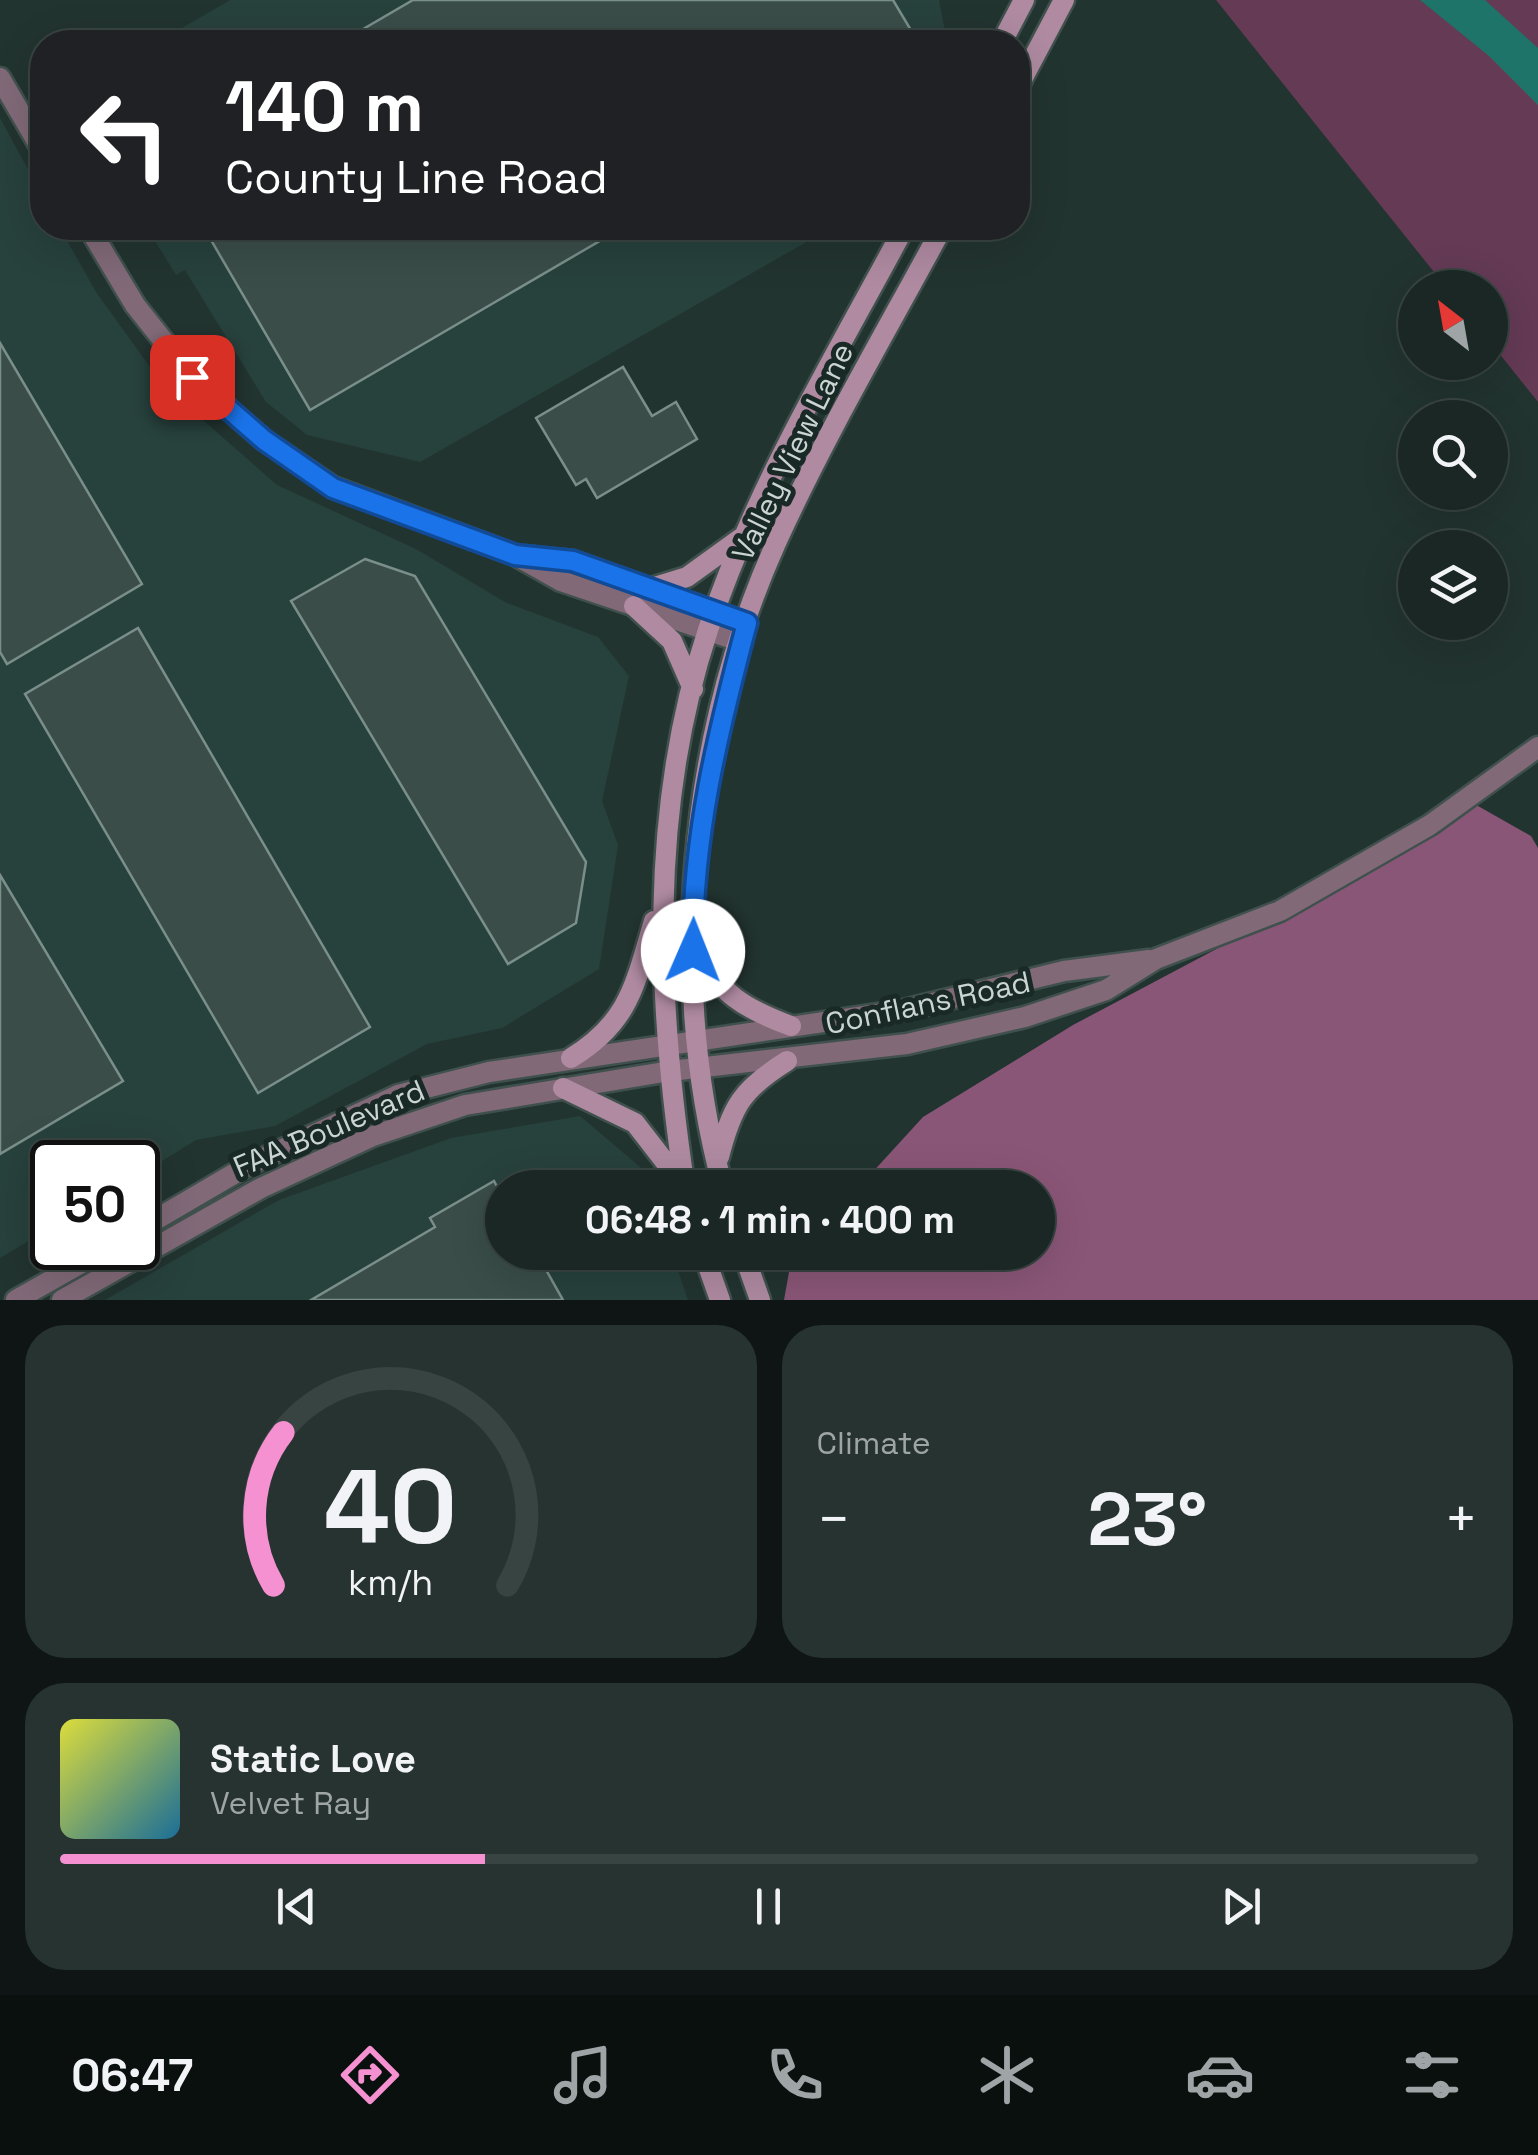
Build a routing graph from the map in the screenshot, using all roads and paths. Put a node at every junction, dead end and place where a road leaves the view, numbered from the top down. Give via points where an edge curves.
1 (1024, 0) edge
2 (1064, 0) edge
3 (1008, 30) edge
4 (1030, 64) edge
5 (0, 78) edge
6 (30, 129) edge
7 (96, 240) edge
8 (898, 240) edge
9 (936, 240) edge
10 (746, 533) junction
11 (515, 555) junction
12 (648, 588) junction
13 (634, 606) junction
14 (711, 622) junction
15 (744, 632) junction
16 (693, 690) junction
17 (1538, 748) edge
18 (663, 890) junction
19 (693, 951) junction
20 (1156, 959) junction
21 (791, 1026) junction
22 (698, 1039) junction
23 (668, 1044) junction
24 (571, 1058) junction
25 (787, 1061) junction
26 (702, 1069) junction
27 (670, 1071) junction
28 (563, 1088) junction
29 (718, 1164) junction
30 (671, 1170) edge
31 (683, 1170) edge
32 (719, 1170) edge
33 (160, 1217) edge
34 (68, 1270) edge
35 (103, 1270) edge
36 (709, 1270) edge
37 (749, 1270) edge
38 (104, 1276) junction
39 (16, 1300) edge
40 (62, 1300) edge
41 (720, 1300) edge
42 (760, 1300) edge

1 - 3 main road
2 - 4 main road
5 - 6 street
7 - 11 street via 192,377 264,440 333,488
8 - 10 main road, Valley View Lane
9 - 15 main road, Valley View Lane via 798,497
10 - 12 main road via 687,577
10 - 14 main road, Valley View Lane
11 - 12 street via 573,561
11 - 13 street via 561,581
12 - 14 street
13 - 14 street
13 - 16 main road via 672,642
14 - 15 street
14 - 16 main road, Valley View Lane
15 - 19 main road, Valley View Lane via 702,808
16 - 18 main road, Valley View Lane
17 - 20 street, Conflans Road via 1430,826 1280,911
18 - 23 main road, Valley View Lane
18 - 24 main road via 629,1003 607,1032
19 - 21 main road via 723,993
19 - 22 main road, Valley View Lane
20 - 21 street, Conflans Road
20 - 25 street, Conflans Road via 1106,990 1025,1018
21 - 22 street, Conflans Road
22 - 23 street, FAA Boulevard
22 - 26 main road, Valley View Lane
23 - 24 street, FAA Boulevard
23 - 27 main road, Valley View Lane
24 - 33 street, FAA Boulevard via 398,1095 249,1164
25 - 26 street, Conflans Road
25 - 29 main road via 754,1082 735,1105
26 - 27 street, FAA Boulevard
26 - 29 main road, Valley View Lane
27 - 28 street, FAA Boulevard
27 - 31 main road, Valley View Lane
28 - 30 main road via 635,1122
28 - 38 street, FAA Boulevard via 465,1105 373,1136 261,1188
29 - 32 main road, Valley View Lane
34 - 39 street
35 - 38 street
36 - 41 main road
37 - 42 main road
38 - 40 street, FAA Boulevard

